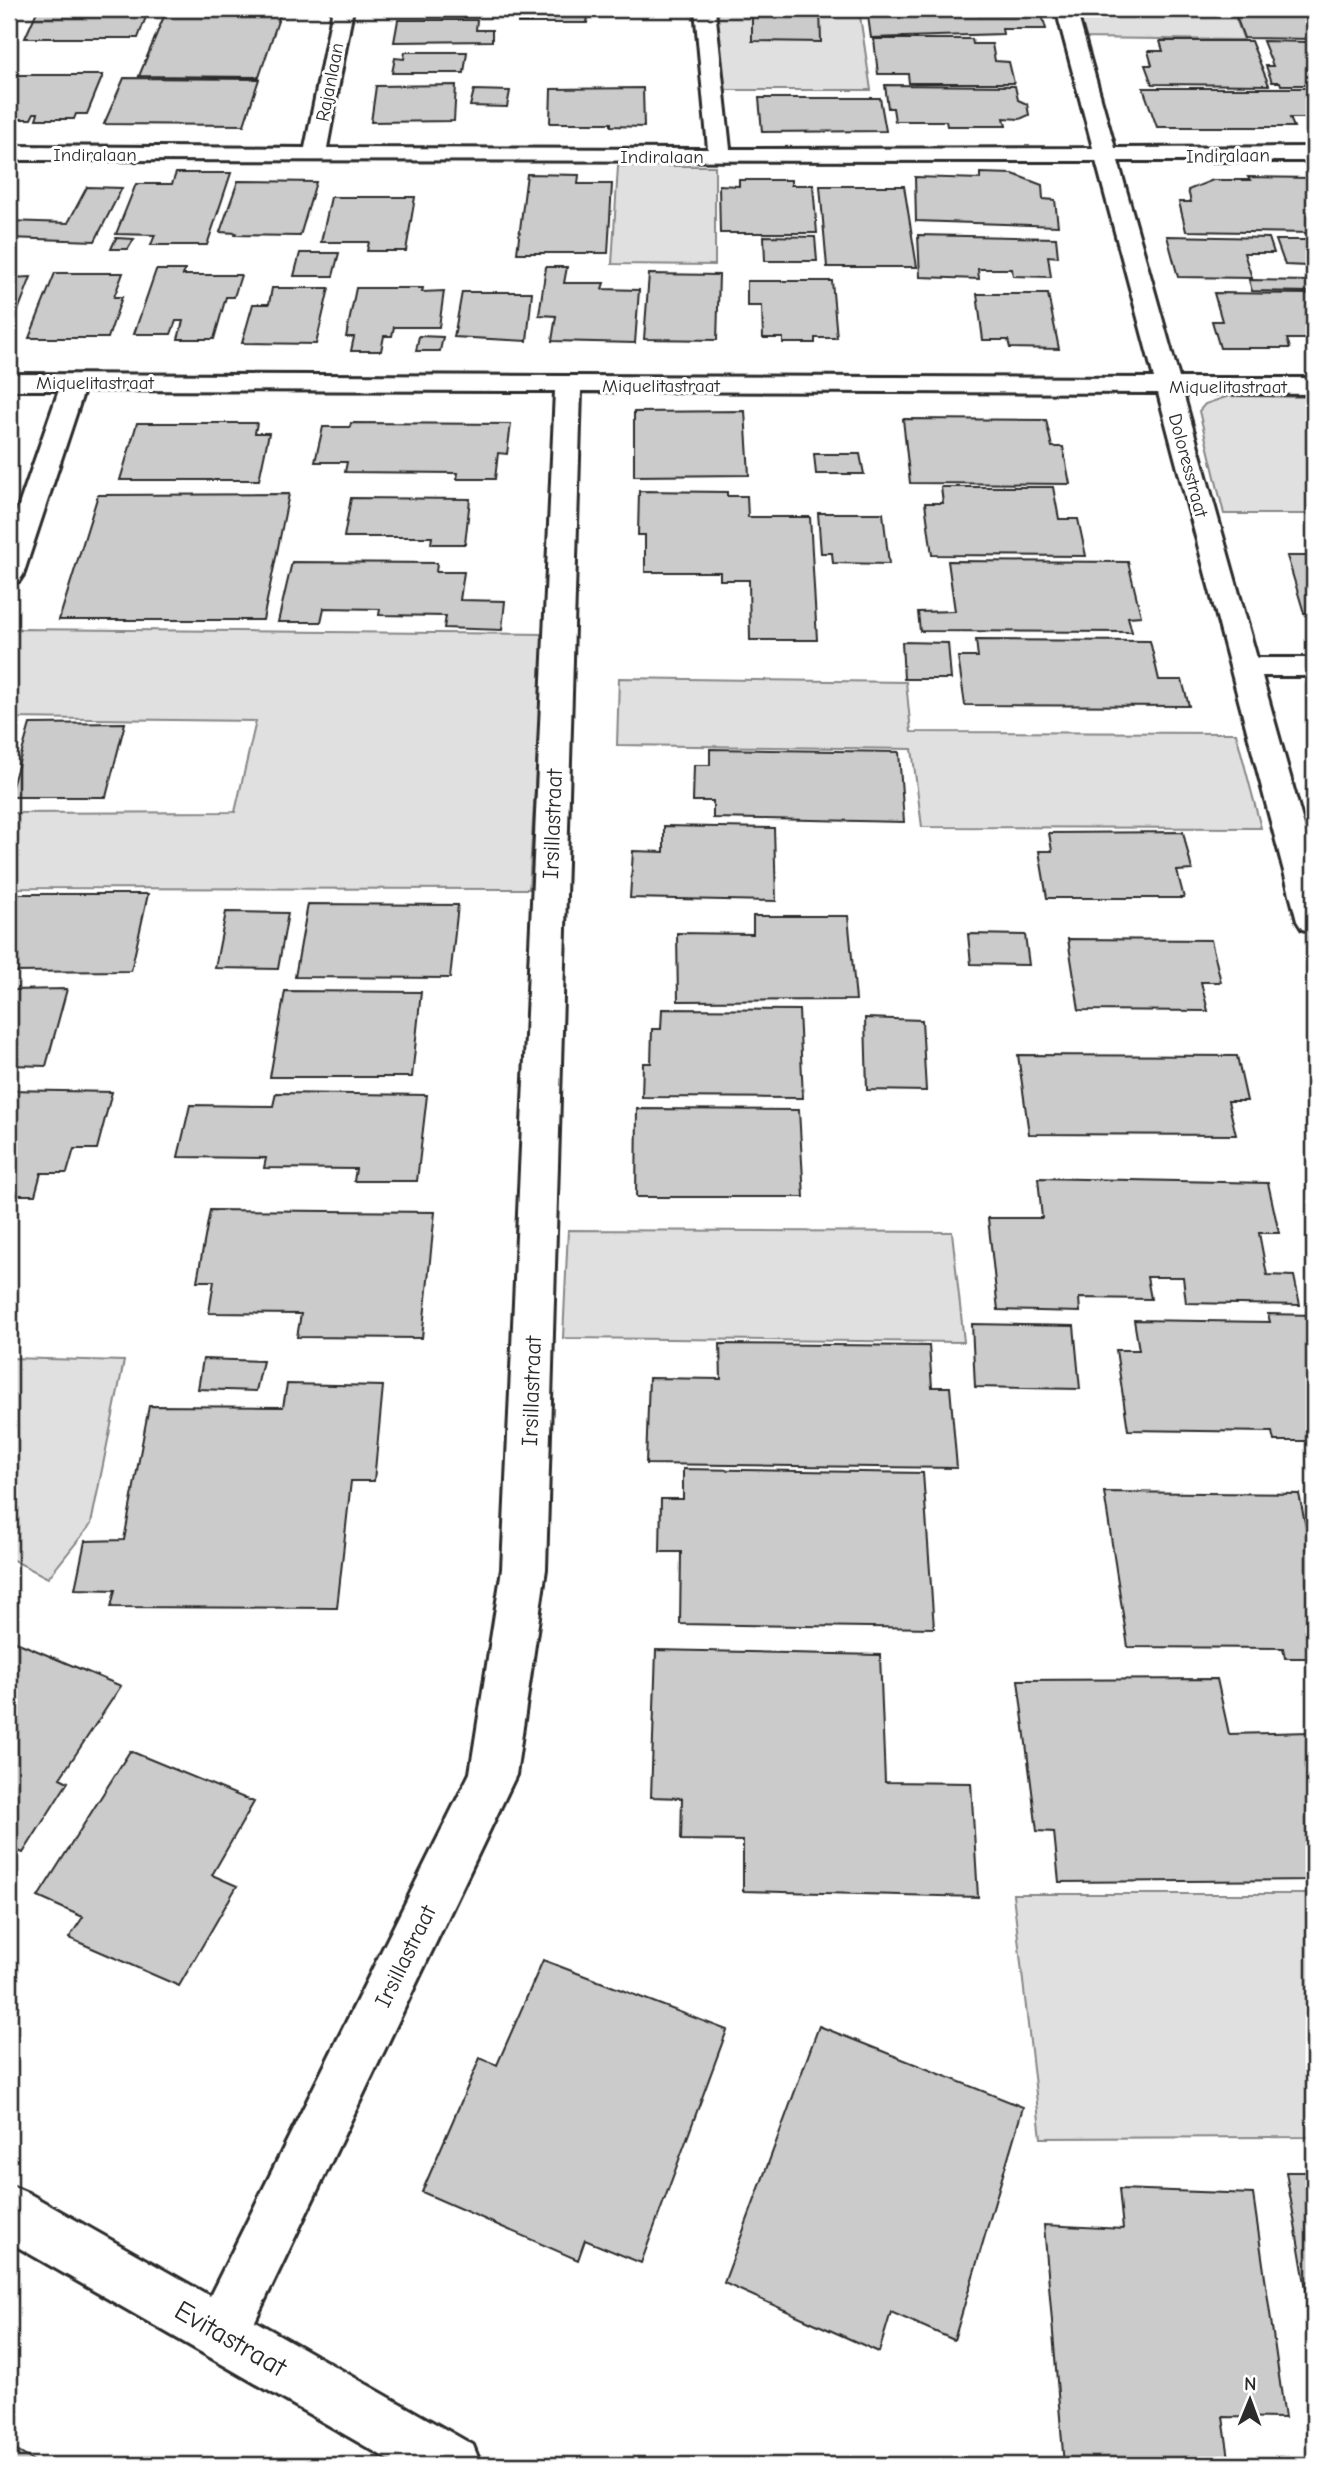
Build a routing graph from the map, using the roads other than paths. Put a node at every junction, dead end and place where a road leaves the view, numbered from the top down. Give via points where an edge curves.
1 (343, 9) edge
2 (705, 9) edge
3 (1066, 9) edge
4 (9, 153) edge
5 (1314, 154) edge
6 (315, 155) junction
7 (720, 156) junction
8 (1108, 156) junction
9 (9, 382) edge
10 (74, 382) junction
11 (568, 385) junction
12 (1167, 385) junction
13 (1314, 386) edge
14 (9, 575) edge
15 (1244, 667) junction
16 (1314, 667) edge
17 (1314, 921) edge
18 (9, 2212) edge
19 (221, 2332) junction
20 (453, 2465) edge

1 - 6 street, Rajanlaan
2 - 7 street
3 - 8 street, Doloresstraat
4 - 6 street, Indiralaan
5 - 8 street, Indiralaan
6 - 7 street, Indiralaan
7 - 8 street, Indiralaan
8 - 12 street, Doloresstraat
9 - 10 street, Miquelitastraat
10 - 11 street, Miquelitastraat
10 - 14 street
11 - 12 street, Miquelitastraat
11 - 19 street, Irsillastraat via 524,1569 493,1775
12 - 13 street, Miquelitastraat
12 - 15 street, Doloresstraat
15 - 16 street
15 - 17 street, Doloresstraat
18 - 19 street, Evitastraat
19 - 20 street, Evitastraat

